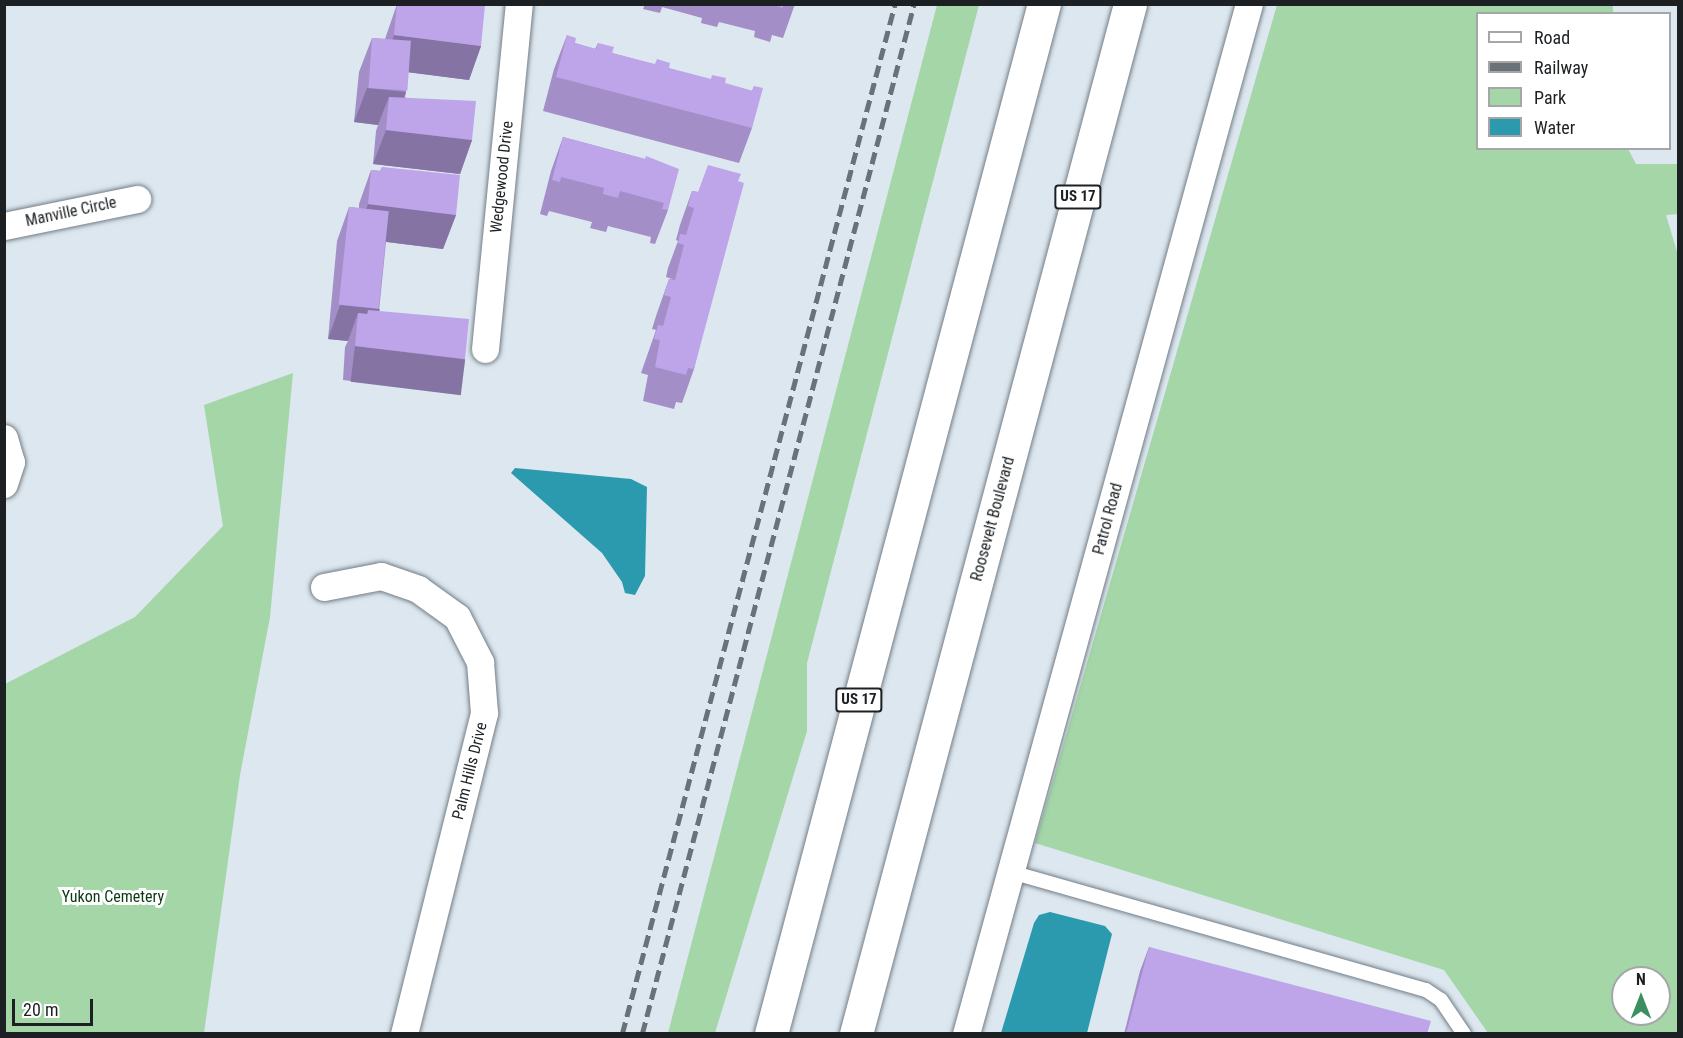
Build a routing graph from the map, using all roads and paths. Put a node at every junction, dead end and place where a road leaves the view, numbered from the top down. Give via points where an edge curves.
1 (519, 4) edge
2 (1044, 4) edge
3 (1130, 4) edge
4 (1249, 4) edge
5 (137, 199) dead end
6 (4, 226) edge
7 (485, 349) dead end
8 (4, 438) edge
9 (4, 484) edge
10 (324, 587) dead end
11 (1011, 872) junction
12 (404, 1034) edge
13 (771, 1034) edge
14 (856, 1034) edge
15 (966, 1034) edge
16 (1464, 1034) edge

1 - 7 street, Wedgewood Drive
2 - 13 highway, US 17
3 - 14 highway, Roosevelt Boulevard / US 17
4 - 11 street, Patrol Road
5 - 6 street, Manville Circle
8 - 9 street via 11,462
10 - 12 street, Palm Hills Drive via 381,576 418,589 457,618 480,662 484,713
11 - 15 street, Patrol Road
11 - 16 lane via 1426,990 1442,1000

